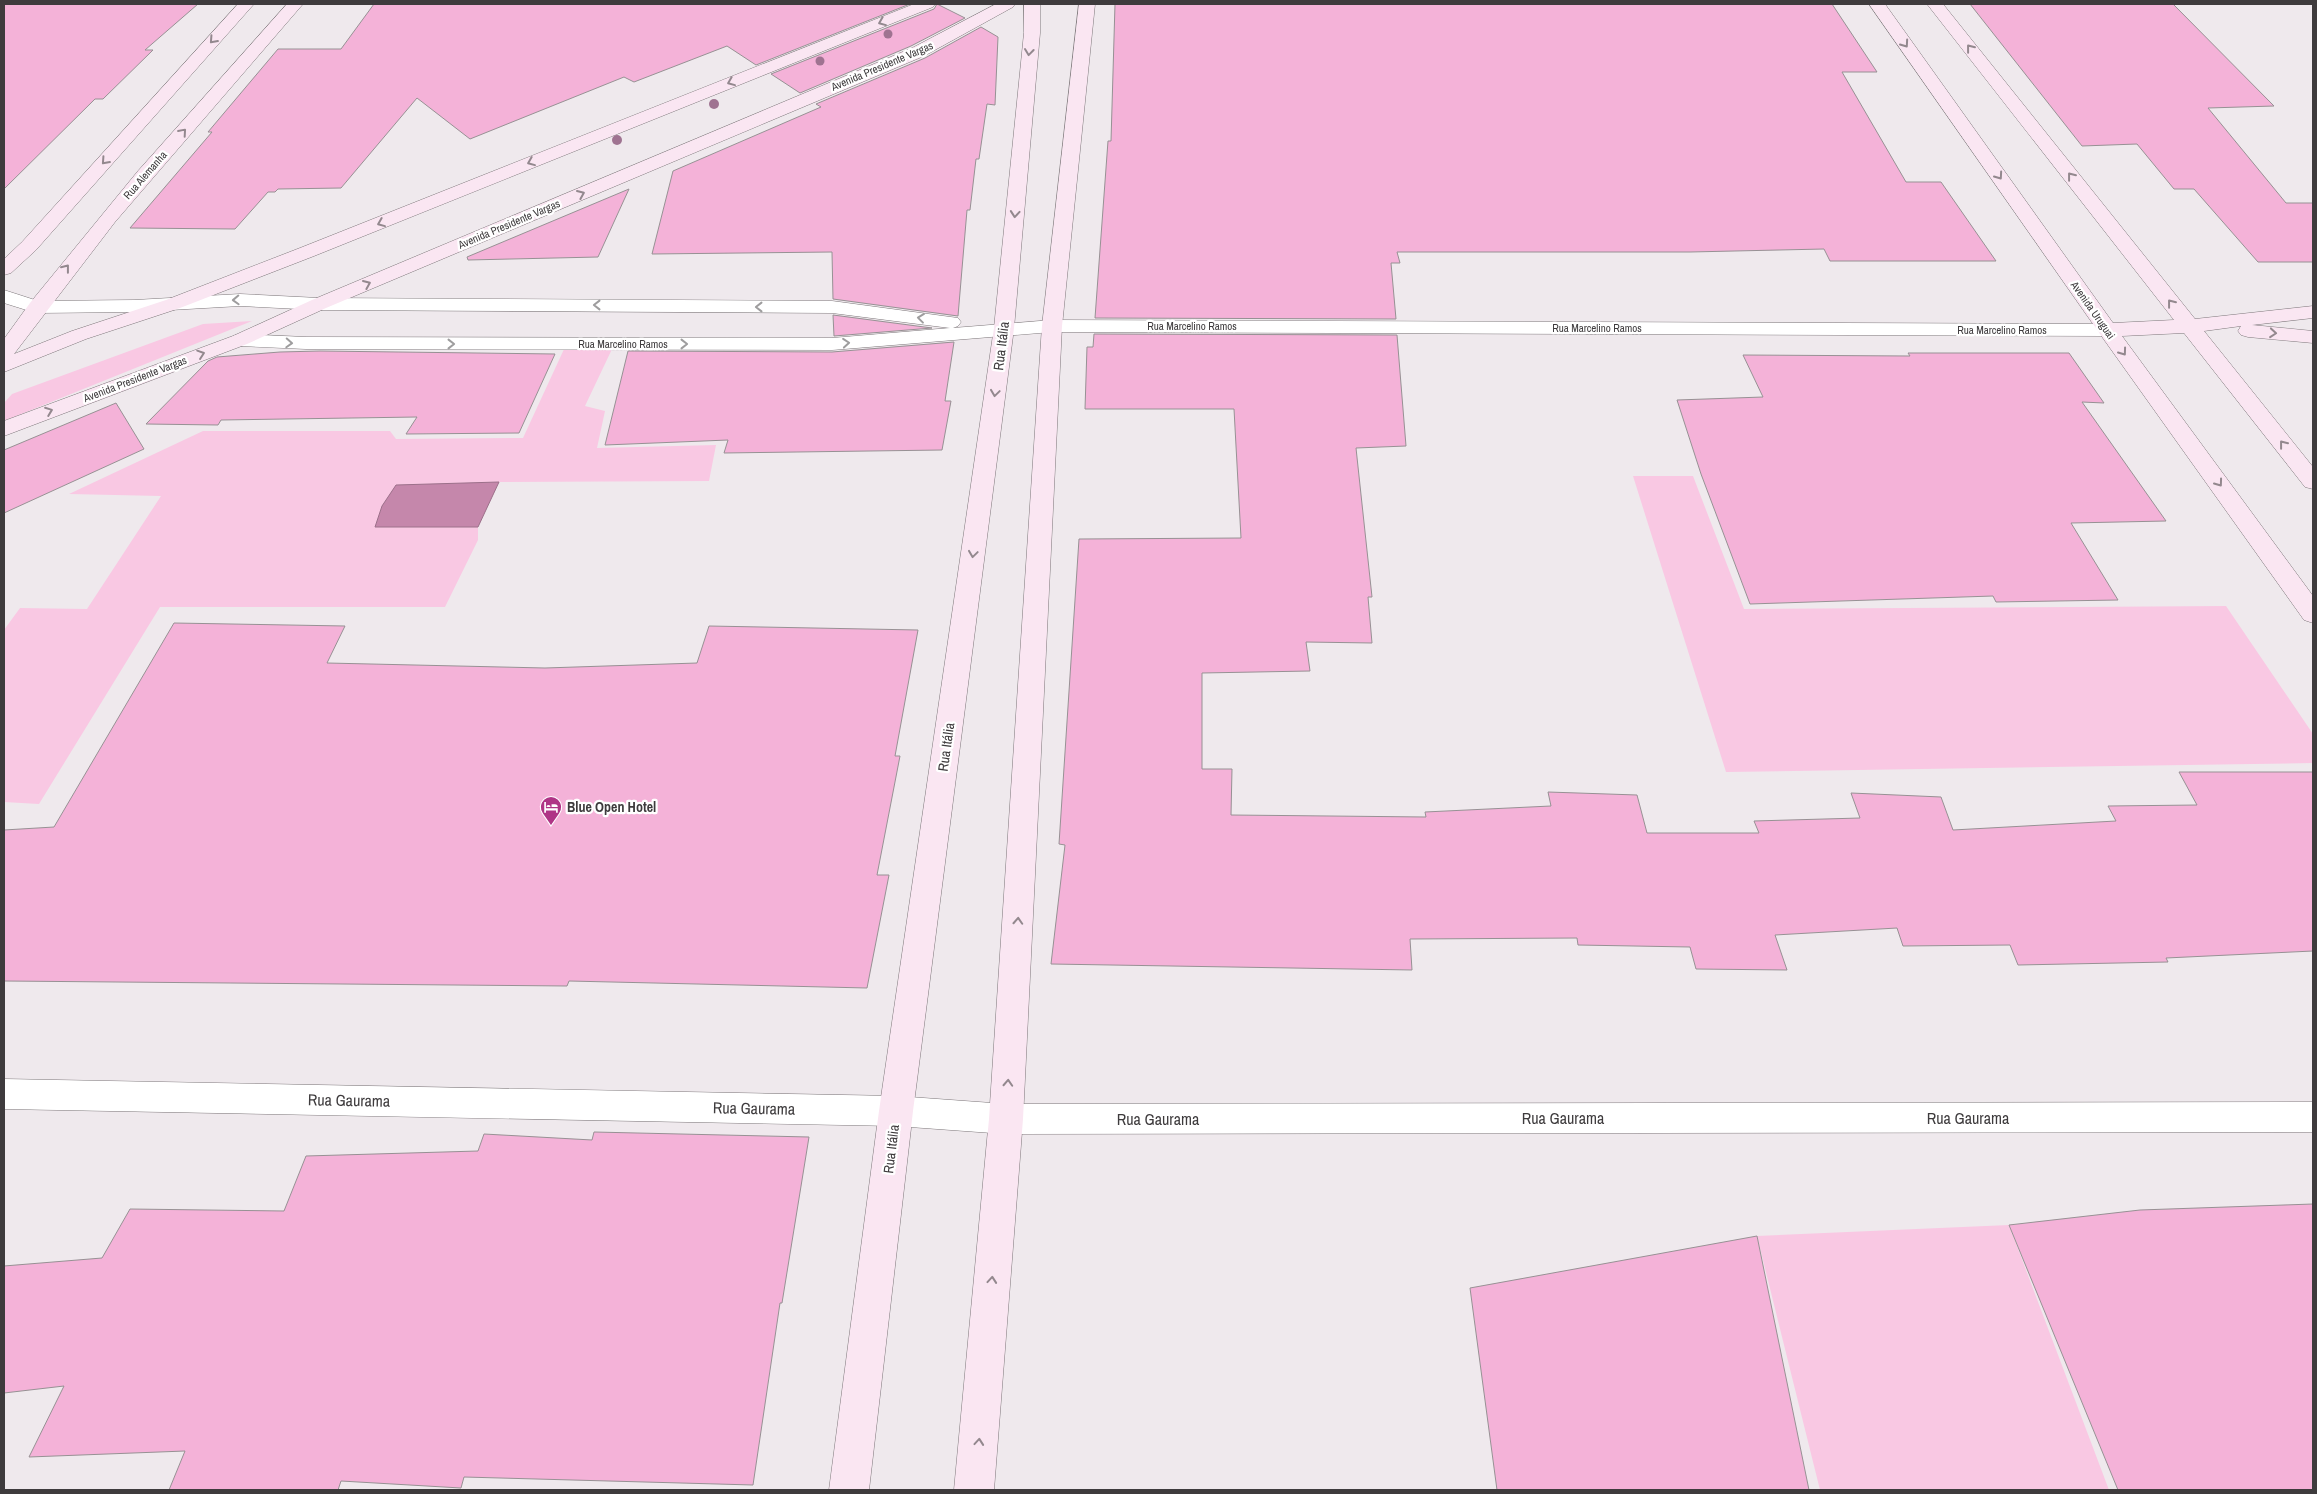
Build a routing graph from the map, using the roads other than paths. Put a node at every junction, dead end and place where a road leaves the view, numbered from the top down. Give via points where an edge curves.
1 (246, 4) edge
2 (295, 4) edge
3 (927, 4) edge
4 (1007, 4) edge
5 (1032, 4) edge
6 (1087, 4) edge
7 (1877, 4) edge
8 (1935, 4) edge
9 (4, 269) edge
10 (4, 296) edge
11 (174, 304) junction
12 (320, 304) junction
13 (36, 307) junction
14 (2313, 312) edge
15 (4, 318) edge
16 (1052, 326) junction
17 (2190, 326) junction
18 (1004, 328) junction
19 (2107, 330) junction
20 (2313, 337) edge
21 (240, 340) junction
22 (4, 353) edge
23 (4, 366) edge
24 (4, 429) edge
25 (2313, 482) edge
26 (2313, 614) edge
27 (4, 1094) edge
28 (896, 1111) junction
29 (2313, 1117) edge
30 (1006, 1120) junction
31 (849, 1490) edge
32 (974, 1490) edge

1 -> 9 main road via 36,239
13 -> 2 main road, Rua Alemanha via 83,247
3 -> 11 main road
12 -> 4 main road, Avenida Presidente Vargas via 918,52
5 -> 18 main road, Rua Itália
6 - 16 main road
7 -> 19 main road, Avenida Uruguai
17 -> 8 main road
10 - 13 street
12 -> 11 street, Rua Marcelino Ramos via 240,300
11 - 13 street, Rua Marcelino Ramos
11 - 23 main road via 79,335
18 -> 12 street, Rua Marcelino Ramos via 832,307
12 - 21 main road, Avenida Presidente Vargas
13 - 15 street
13 - 22 main road, Rua Alemanha
14 - 17 main road, Rua Marcelino Ramos
16 - 18 street, Rua Marcelino Ramos
16 - 19 street, Rua Marcelino Ramos
30 -> 16 main road
17 - 19 main road, Rua Marcelino Ramos
17 -> 20 main road, Rua Marcelino Ramos
25 -> 17 main road
21 -> 18 street, Rua Marcelino Ramos via 306,344 832,344
18 -> 28 main road, Rua Itália
19 -> 26 main road, Avenida Uruguai
24 -> 21 main road, Avenida Presidente Vargas
27 - 28 street, Rua Gaurama
28 - 30 street, Rua Gaurama
28 - 31 main road, Rua Itália
29 - 30 street, Rua Gaurama
32 -> 30 main road

